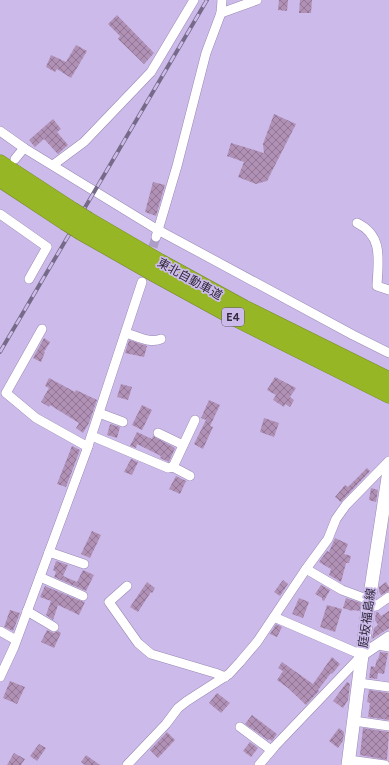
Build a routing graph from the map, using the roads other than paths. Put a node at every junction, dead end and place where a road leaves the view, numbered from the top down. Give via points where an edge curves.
1 (194, 0) edge
2 (222, 0) edge
3 (257, 0) edge
4 (221, 13) junction
5 (0, 131) edge
6 (24, 148) junction
7 (8, 161) edge
8 (53, 165) junction
9 (0, 180) edge
10 (0, 214) edge
11 (68, 216) junction
12 (358, 223) dead end
13 (85, 226) junction
14 (157, 234) junction
15 (29, 279) dead end
16 (142, 282) dead end
17 (389, 290) edge
18 (42, 329) dead end
19 (126, 333) junction
20 (161, 339) dead end
21 (389, 353) edge
22 (389, 380) edge
23 (389, 395) edge
24 (99, 413) junction
25 (195, 420) dead end
26 (123, 422) dead end
27 (158, 433) dead end
28 (92, 436) junction
29 (183, 445) junction
30 (88, 447) junction
31 (389, 461) edge
32 (173, 467) junction
33 (389, 471) edge
34 (190, 476) dead end
35 (49, 552) junction
36 (84, 564) dead end
37 (306, 569) junction
38 (40, 577) junction
39 (127, 586) dead end
40 (83, 596) dead end
41 (389, 597) edge
42 (369, 604) junction
43 (27, 611) junction
44 (274, 617) junction
45 (54, 627) dead end
46 (0, 631) edge
47 (389, 637) edge
48 (16, 640) junction
49 (378, 645) junction
50 (389, 647) edge
51 (362, 655) junction
52 (0, 677) edge
53 (224, 677) junction
54 (359, 683) junction
55 (389, 687) edge
56 (354, 721) junction
57 (389, 726) edge
58 (240, 727) dead end
59 (272, 750) junction
60 (348, 763) edge
61 (127, 765) edge
62 (259, 765) edge
63 (385, 765) edge

1 - 8 street via 151,72 84,142
2 - 4 street
3 - 4 street
4 - 14 street via 206,53
5 - 6 street
6 - 7 street
6 - 8 street
7 - 11 highway, 東北自動車道 / E4
8 - 14 street
9 - 11 highway, 東北自動車道 / E4
10 - 15 street via 47,247
11 - 13 highway, 東北自動車道 / E4, bridge
12 - 17 street via 369,230 377,246 377,286
13 - 22 highway, 東北自動車道 / E4
13 - 23 highway, 東北自動車道 / E4 via 155,274 237,319
14 - 21 street
16 - 19 street
18 - 30 street via 6,393 36,418
19 - 20 street via 150,341
19 - 24 street
24 - 26 street
24 - 28 street
25 - 29 street
27 - 29 street
28 - 30 street
28 - 32 street via 168,468
29 - 32 street
30 - 35 street
31 - 37 street via 346,505 336,519 328,539
32 - 34 street
33 - 42 main road, 庭坂福島線
35 - 36 street
35 - 38 street
37 - 42 street
37 - 44 street
38 - 40 street
38 - 43 street
39 - 53 street via 109,602 138,643 151,654
41 - 42 street via 376,606
42 - 51 main road, 庭坂福島線
43 - 45 street
43 - 48 street
44 - 51 street
44 - 53 street via 257,642
46 - 48 street
47 - 49 street
48 - 52 street
49 - 50 street
49 - 51 street
51 - 54 main road, 庭坂福島線
51 - 59 street
53 - 61 street via 178,708
54 - 55 street
54 - 56 main road, 庭坂福島線
56 - 57 street
56 - 60 main road, 庭坂福島線
58 - 59 street
59 - 62 street
60 - 63 street

